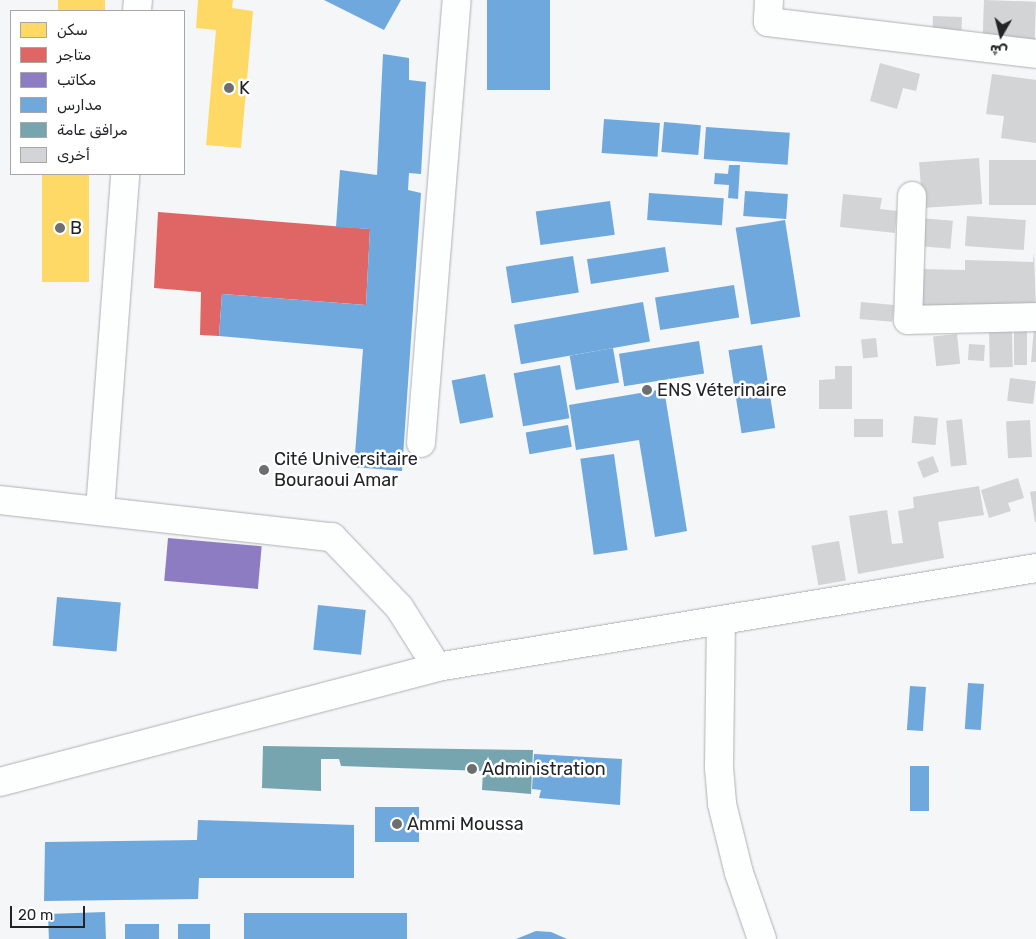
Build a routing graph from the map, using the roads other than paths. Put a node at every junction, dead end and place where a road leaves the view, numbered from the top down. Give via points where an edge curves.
1 (457, 0) edge
2 (769, 0) edge
3 (1036, 54) edge
4 (125, 175) edge
5 (912, 196) dead end
6 (1036, 317) edge
7 (421, 443) dead end
8 (0, 500) edge
9 (100, 510) junction
10 (1036, 568) edge
11 (722, 621) junction
12 (437, 667) junction
13 (0, 782) edge
14 (762, 939) edge

1 - 7 street
2 - 3 street via 768,22
4 - 9 street
5 - 6 street via 908,320
8 - 9 street
9 - 12 street via 332,537 399,607
10 - 11 street
11 - 12 street via 599,638
11 - 14 street via 719,768 722,804 739,873
12 - 13 street

